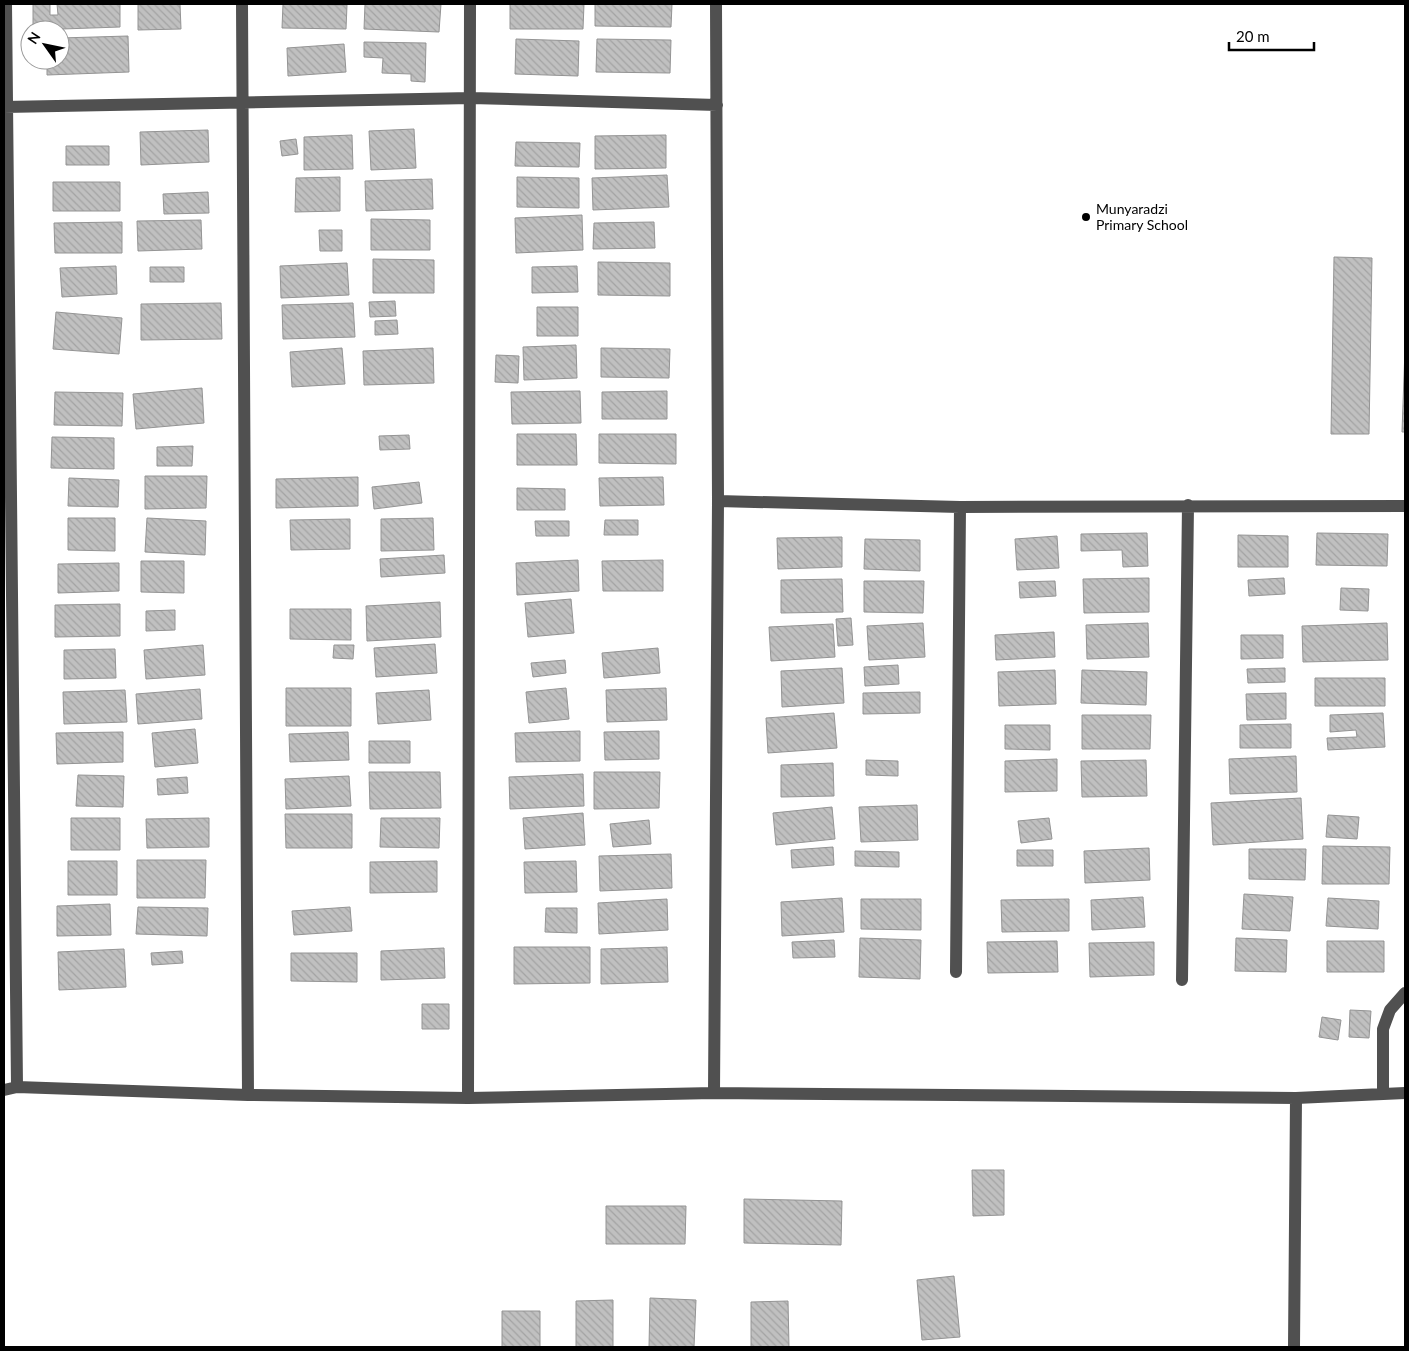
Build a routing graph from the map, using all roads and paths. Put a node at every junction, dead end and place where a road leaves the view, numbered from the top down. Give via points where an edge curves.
1 (6, 4) edge
2 (242, 4) edge
3 (470, 4) edge
4 (716, 4) edge
5 (471, 98) junction
6 (244, 103) junction
7 (717, 105) junction
8 (6, 107) edge
9 (718, 501) junction
10 (1188, 505) junction
11 (1405, 506) edge
12 (960, 507) junction
13 (956, 972) dead end
14 (1182, 980) dead end
15 (1405, 993) edge
16 (10, 1088) edge
17 (1405, 1093) edge
18 (714, 1094) junction
19 (1383, 1094) junction
20 (248, 1095) junction
21 (468, 1098) junction
22 (1296, 1098) junction
23 (1294, 1347) edge

1 - 8 street
2 - 6 street
3 - 5 street
4 - 7 street
5 - 6 street
5 - 7 street
5 - 21 street
6 - 8 street
6 - 20 street
7 - 9 street
8 - 16 street
9 - 12 street
9 - 18 street
10 - 11 street
10 - 12 street
10 - 14 street
12 - 13 street
15 - 19 street via 1390,1010 1383,1029
16 - 20 street
17 - 19 street
18 - 21 street
18 - 22 street
19 - 22 street
20 - 21 street
22 - 23 street

